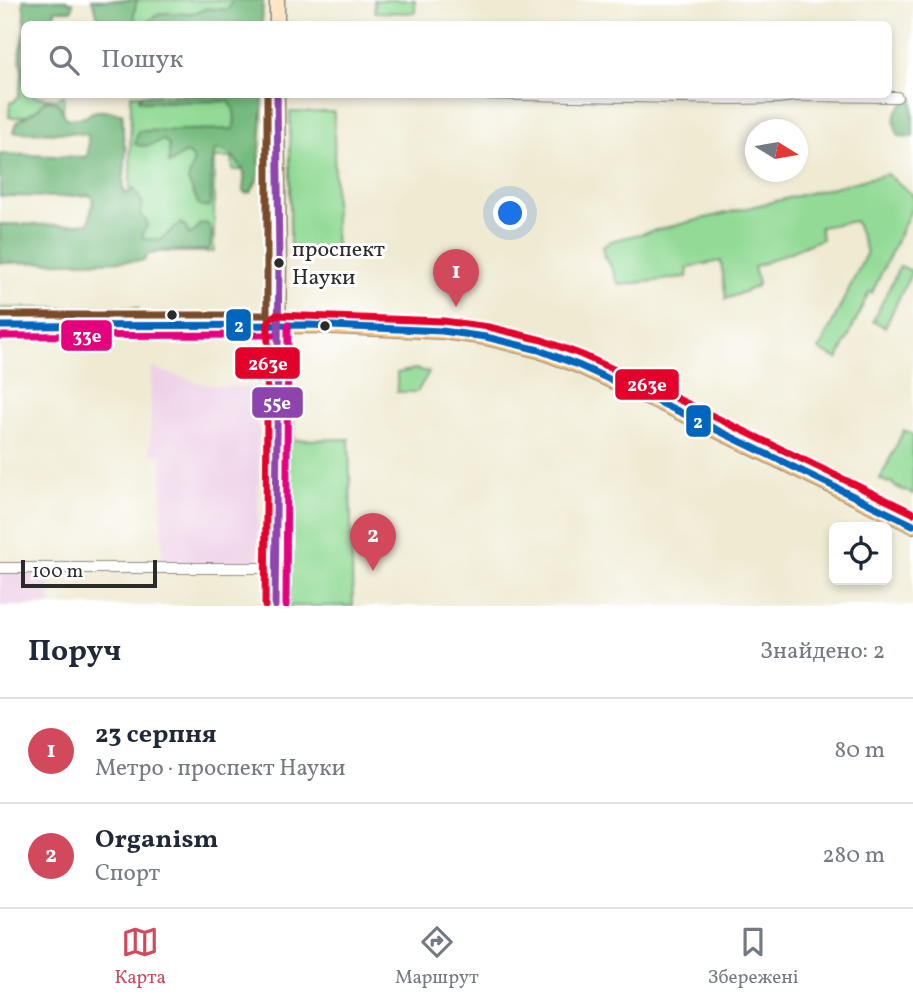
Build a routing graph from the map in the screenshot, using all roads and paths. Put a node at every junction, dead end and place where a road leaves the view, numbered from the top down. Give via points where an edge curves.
1 (277, 0) edge
2 (277, 21) edge
3 (892, 97) edge
4 (897, 97) dead end
5 (277, 98) edge
6 (681, 98) edge
7 (778, 98) edge
8 (0, 326) edge
9 (278, 326) junction
10 (913, 525) edge
11 (0, 568) edge
12 (275, 568) junction
13 (275, 606) edge

1 - 2 street
3 - 4 street
5 - 9 street
6 - 7 street
8 - 9 main road
9 - 10 main road via 442,331 539,350 653,399
9 - 12 street
11 - 12 street
12 - 13 street

